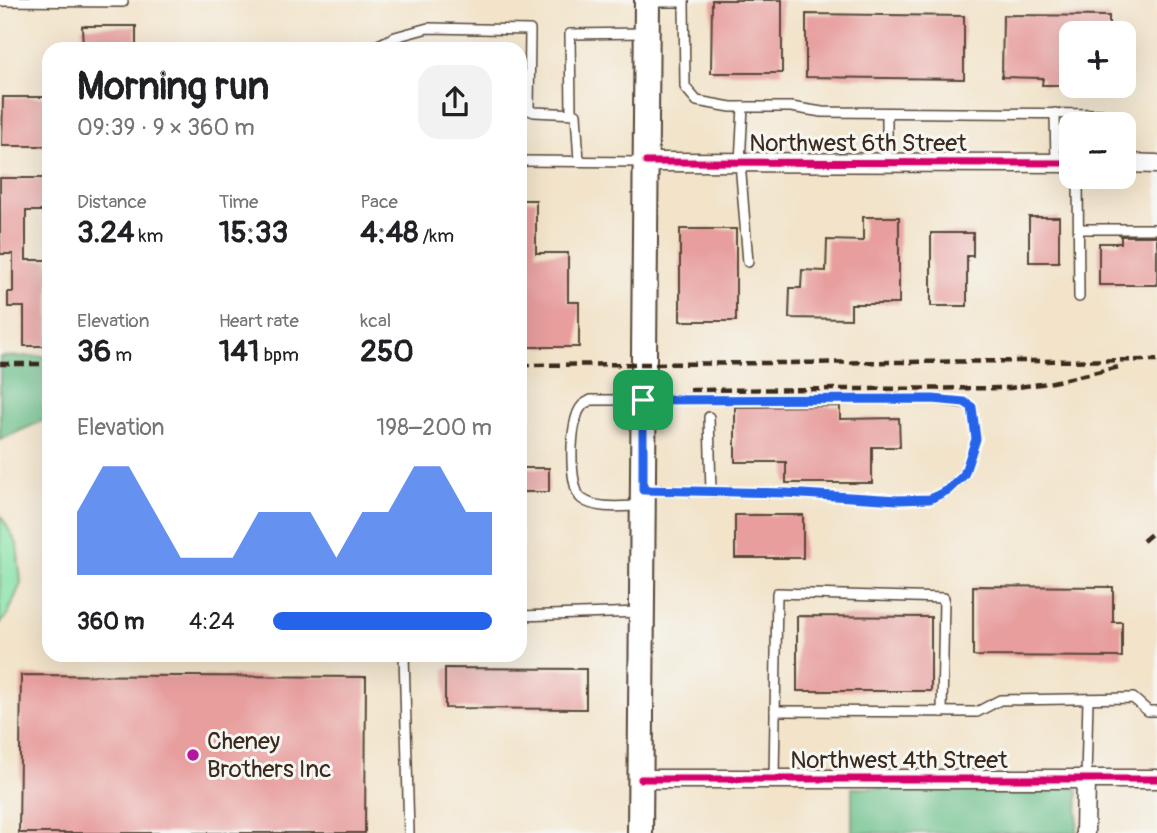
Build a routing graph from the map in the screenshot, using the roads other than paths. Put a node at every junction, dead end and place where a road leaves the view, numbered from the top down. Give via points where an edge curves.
1 (0, 1) edge
2 (647, 1) edge
3 (684, 1) edge
4 (123, 2) dead end
5 (647, 33) junction
6 (385, 42) edge
7 (743, 107) junction
8 (571, 112) junction
9 (1055, 113) junction
10 (1059, 113) edge
11 (887, 114) junction
12 (1059, 135) edge
13 (527, 161) edge
14 (579, 161) junction
15 (646, 162) junction
16 (740, 162) junction
17 (887, 162) junction
18 (1059, 163) edge
19 (1136, 163) edge
20 (1157, 164) edge
21 (1078, 189) edge
22 (1079, 229) junction
23 (1157, 229) edge
24 (748, 262) dead end
25 (1079, 297) dead end
26 (643, 400) junction
27 (709, 417) dead end
28 (711, 492) junction
29 (643, 498) junction
30 (642, 612) junction
31 (527, 616) edge
32 (404, 662) edge
33 (1088, 699) junction
34 (775, 711) junction
35 (1157, 711) edge
36 (942, 712) junction
37 (641, 779) junction
38 (774, 779) junction
39 (1086, 779) junction
40 (1157, 779) edge
41 (409, 833) edge
42 (640, 833) edge
43 (1085, 833) edge

1 - 4 lane
2 - 3 lane
2 - 5 main road
3 - 7 lane via 685,87 698,101
5 - 8 lane via 570,34
5 - 15 main road
6 - 8 lane via 428,28 530,30 528,110
7 - 11 lane
7 - 16 lane
8 - 14 lane via 577,117
9 - 10 lane
9 - 11 lane
9 - 12 lane
11 - 17 lane
13 - 14 lane
14 - 15 lane
15 - 16 street, Northwest 6th Street
15 - 26 main road
16 - 17 street, Northwest 6th Street
16 - 24 lane
17 - 18 street, Northwest 6th Street
19 - 20 street
21 - 22 lane
22 - 23 lane
22 - 25 lane
26 - 28 lane via 933,399 972,407 976,439 964,475 930,499
26 - 29 main road
26 - 29 lane via 591,400 581,406 572,441 575,488 581,499 595,505
27 - 28 lane
28 - 29 lane
29 - 30 main road
30 - 31 lane
30 - 37 main road
32 - 41 lane
33 - 35 lane via 1133,698
33 - 36 lane via 1000,700 977,712
33 - 39 lane
34 - 36 lane
34 - 36 lane via 777,593 814,593 944,598
34 - 38 lane
37 - 38 street, Northwest 4th Street
37 - 42 main road
38 - 39 street, Northwest 4th Street
39 - 40 street, Northwest 4th Street
39 - 43 street

